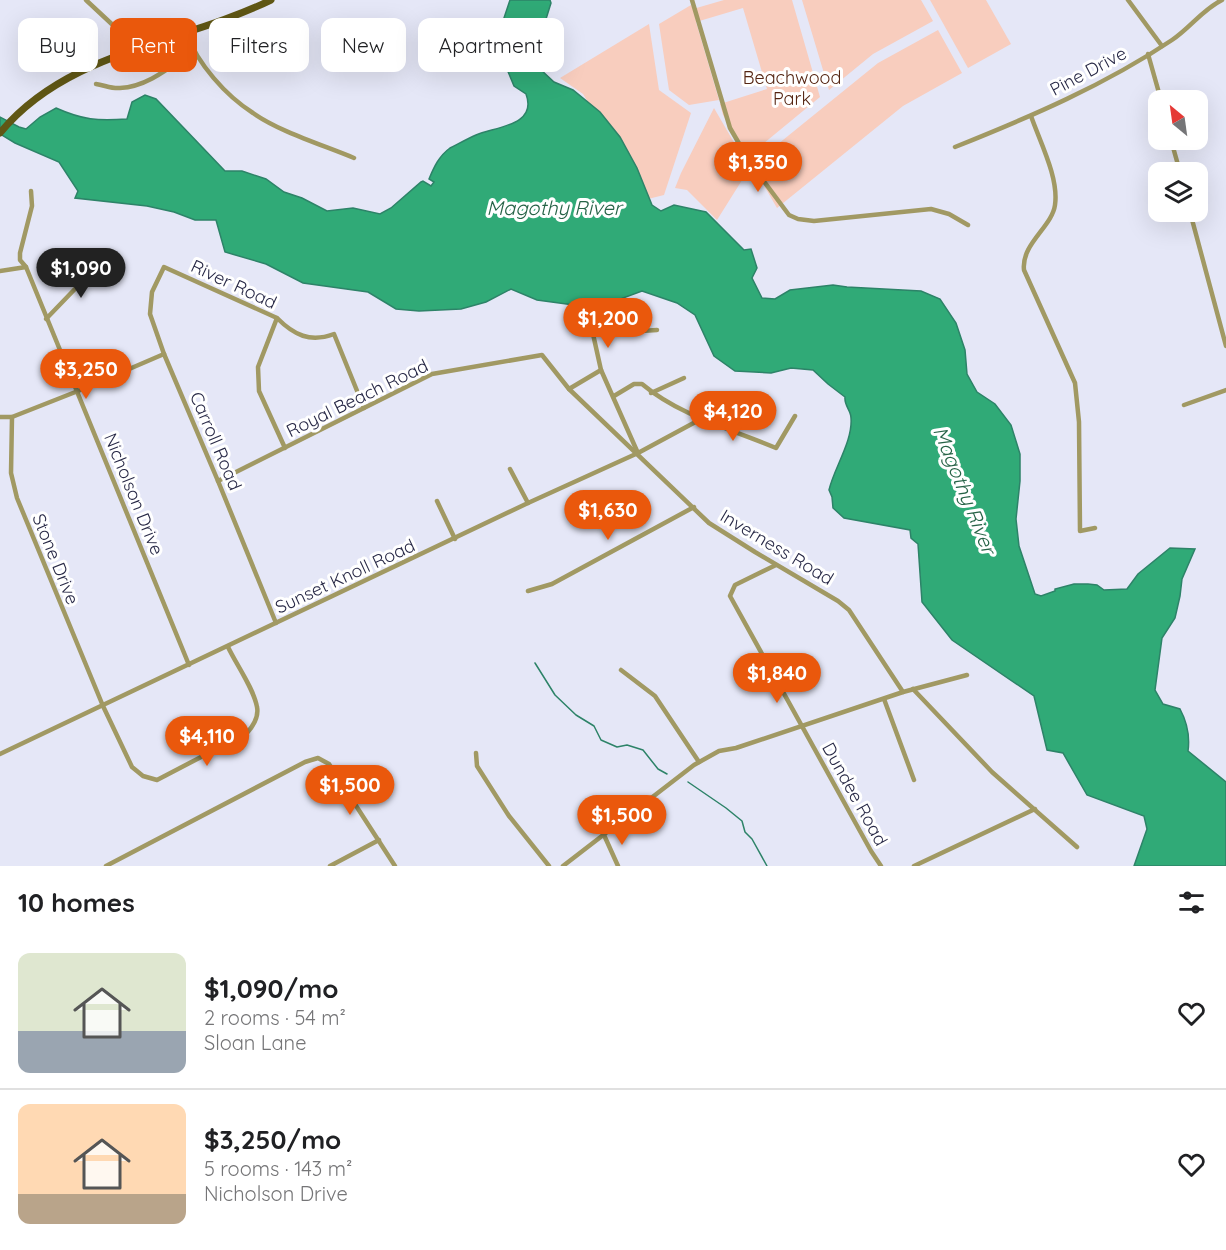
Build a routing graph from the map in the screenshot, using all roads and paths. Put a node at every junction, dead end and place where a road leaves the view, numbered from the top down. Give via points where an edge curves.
1 (86, 0) edge
2 (272, 0) edge
3 (692, 0) edge
4 (1128, 0) edge
5 (1222, 0) edge
6 (110, 22) edge
7 (197, 29) edge
8 (1162, 46) junction
9 (1148, 54) junction
10 (197, 56) edge
11 (110, 60) edge
12 (162, 72) edge
13 (96, 84) dead end
14 (1158, 90) edge
15 (1032, 116) junction
16 (0, 134) edge
17 (955, 147) dead end
18 (354, 159) dead end
19 (31, 190) dead end
20 (1193, 222) edge
21 (968, 225) dead end
22 (99, 264) dead end
23 (26, 267) junction
24 (164, 267) joint
25 (0, 271) edge
26 (46, 318) junction
27 (277, 318) junction
28 (657, 330) dead end
29 (1226, 346) edge
30 (164, 354) junction
31 (601, 370) junction
32 (684, 378) dead end
33 (569, 389) junction
34 (1226, 390) edge
35 (78, 392) junction
36 (651, 393) junction
37 (614, 396) junction
38 (1184, 405) dead end
39 (364, 408) junction
40 (795, 416) dead end
41 (0, 417) edge
42 (12, 417) junction
43 (701, 419) junction
44 (285, 448) junction
45 (638, 453) junction
46 (510, 469) dead end
47 (219, 481) junction
48 (437, 501) dead end
49 (528, 503) junction
50 (694, 507) junction
51 (1095, 528) dead end
52 (455, 539) junction
53 (776, 565) junction
54 (528, 591) dead end
55 (276, 623) junction
56 (228, 647) junction
57 (189, 665) junction
58 (621, 670) dead end
59 (967, 675) dead end
60 (913, 689) junction
61 (903, 692) junction
62 (884, 699) junction
63 (103, 706) junction
64 (802, 726) junction
65 (476, 753) dead end
66 (0, 754) edge
67 (699, 762) junction
68 (914, 780) dead end
69 (1035, 809) junction
70 (604, 835) junction
71 (378, 840) junction
72 (1077, 847) dead end
73 (106, 866) edge
74 (330, 866) edge
75 (395, 866) edge
76 (549, 866) edge
77 (563, 866) edge
78 (618, 866) edge
79 (881, 866) edge
80 (914, 866) edge

1 - 6 street
2 - 7 main road
3 - 21 street via 730,128 751,164 789,214 814,221 931,209
4 - 8 street
5 - 8 street, Pine Drive
8 - 9 street, Pine Drive
9 - 14 street
9 - 15 street, Pine Drive
10 - 18 street via 253,114
11 - 16 main road via 68,77 37,97
12 - 13 street via 133,87 117,89
15 - 17 street, Pine Drive
15 - 51 street via 1055,186 1055,207 1028,251 1024,270 1075,383 1080,531
19 - 23 street, Nicholson Drive via 32,206 20,253
20 - 29 street
22 - 26 street
23 - 25 street
23 - 26 street, Nicholson Drive
24 - 27 street, River Road
24 - 30 street, Carroll Road via 152,292 150,314
26 - 35 street, Nicholson Drive
27 - 39 street, River Road via 289,331 304,338 334,334
27 - 44 street via 258,367 259,391
28 - 31 street via 593,334
30 - 35 street
30 - 47 street, Carroll Road
31 - 33 street
31 - 37 street
32 - 36 street
33 - 39 street, Royal Beach Road via 542,355 432,374
33 - 45 street, Inverness Road
34 - 38 street
35 - 42 street
35 - 57 street, Nicholson Drive
36 - 37 street via 639,383
36 - 43 street
37 - 45 street
39 - 44 street, Royal Beach Road
40 - 43 street via 776,448
41 - 42 street
42 - 63 street, Stone Drive via 11,473 17,498
43 - 45 street, Sunset Knoll Road
44 - 47 street, Royal Beach Road
45 - 49 street, Sunset Knoll Road
45 - 50 street, Inverness Road
46 - 49 street
47 - 55 street, Carroll Road
48 - 52 street
49 - 52 street, Sunset Knoll Road
50 - 53 street, Inverness Road via 709,522
50 - 54 street via 552,584
52 - 55 street, Sunset Knoll Road
53 - 61 street, Inverness Road via 849,610
53 - 64 street, Dundee Road via 735,585 730,596
55 - 56 street, Sunset Knoll Road
56 - 57 street, Sunset Knoll Road
56 - 63 street, Stone Drive via 258,708 255,723 248,733 156,780 132,767
57 - 63 street, Sunset Knoll Road
58 - 67 street via 655,696
59 - 60 street
60 - 61 street
60 - 69 street via 992,772
61 - 62 street
62 - 64 street
62 - 68 street
63 - 66 street, Sunset Knoll Road
64 - 67 street via 719,751
64 - 79 street, Dundee Road
65 - 76 street via 477,766 509,816
67 - 70 street
69 - 72 street
69 - 80 street
70 - 77 street
70 - 78 street
71 - 73 street via 329,764 318,758
71 - 74 street
71 - 75 street

